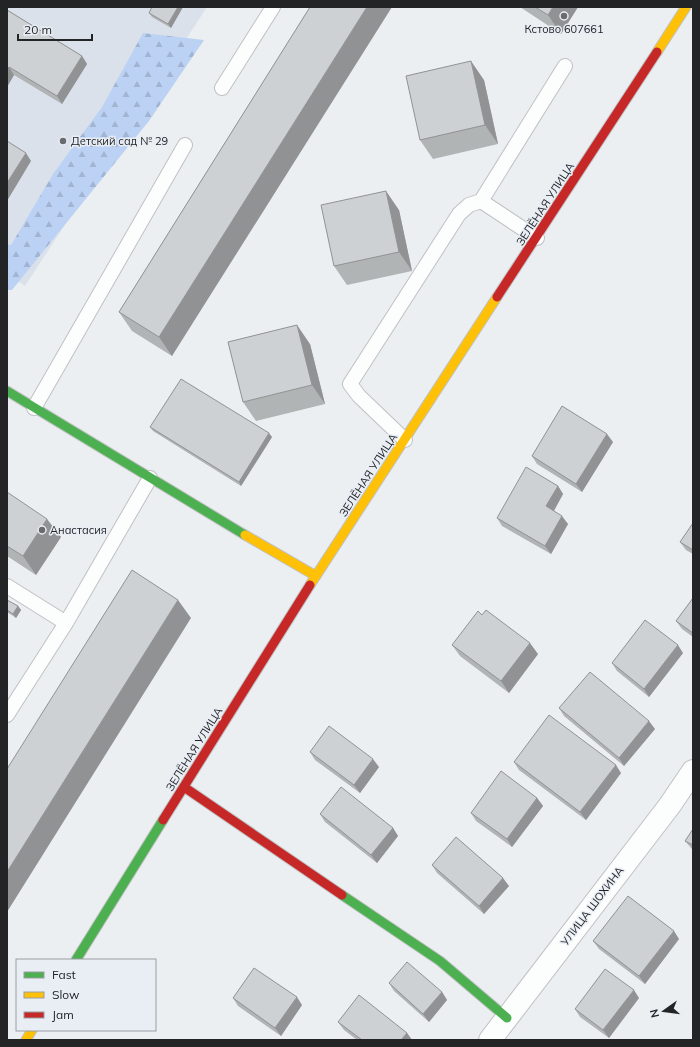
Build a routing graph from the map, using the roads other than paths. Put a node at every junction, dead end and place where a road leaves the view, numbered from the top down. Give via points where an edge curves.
1 (273, 7) edge
2 (686, 7) edge
3 (564, 66) dead end
4 (222, 88) dead end
5 (185, 145) dead end
6 (481, 201) junction
7 (537, 238) junction
8 (7, 391) edge
9 (34, 408) junction
10 (405, 440) junction
11 (150, 478) junction
12 (316, 576) junction
13 (7, 586) edge
14 (66, 623) junction
15 (7, 715) edge
16 (693, 772) edge
17 (184, 787) junction
18 (77, 959) edge
19 (507, 1018) junction
20 (31, 1031) edge
21 (26, 1040) edge
22 (490, 1040) edge

1 - 4 lane
2 - 7 main road, ЗЕЛЁНАЯ УЛИЦА
3 - 6 lane
5 - 9 lane
6 - 7 lane
6 - 10 lane via 469,205 459,214 350,384
7 - 10 main road, ЗЕЛЁНАЯ УЛИЦА
8 - 9 main road
9 - 11 main road
10 - 12 main road, ЗЕЛЁНАЯ УЛИЦА
11 - 12 main road
11 - 14 lane
12 - 17 main road, ЗЕЛЁНАЯ УЛИЦА
13 - 14 lane
14 - 15 lane
16 - 19 street, УЛИЦА ШОХИНА
17 - 18 main road, ЗЕЛЁНАЯ УЛИЦА
17 - 19 main road via 440,961
19 - 22 street, УЛИЦА ШОХИНА
20 - 21 main road

